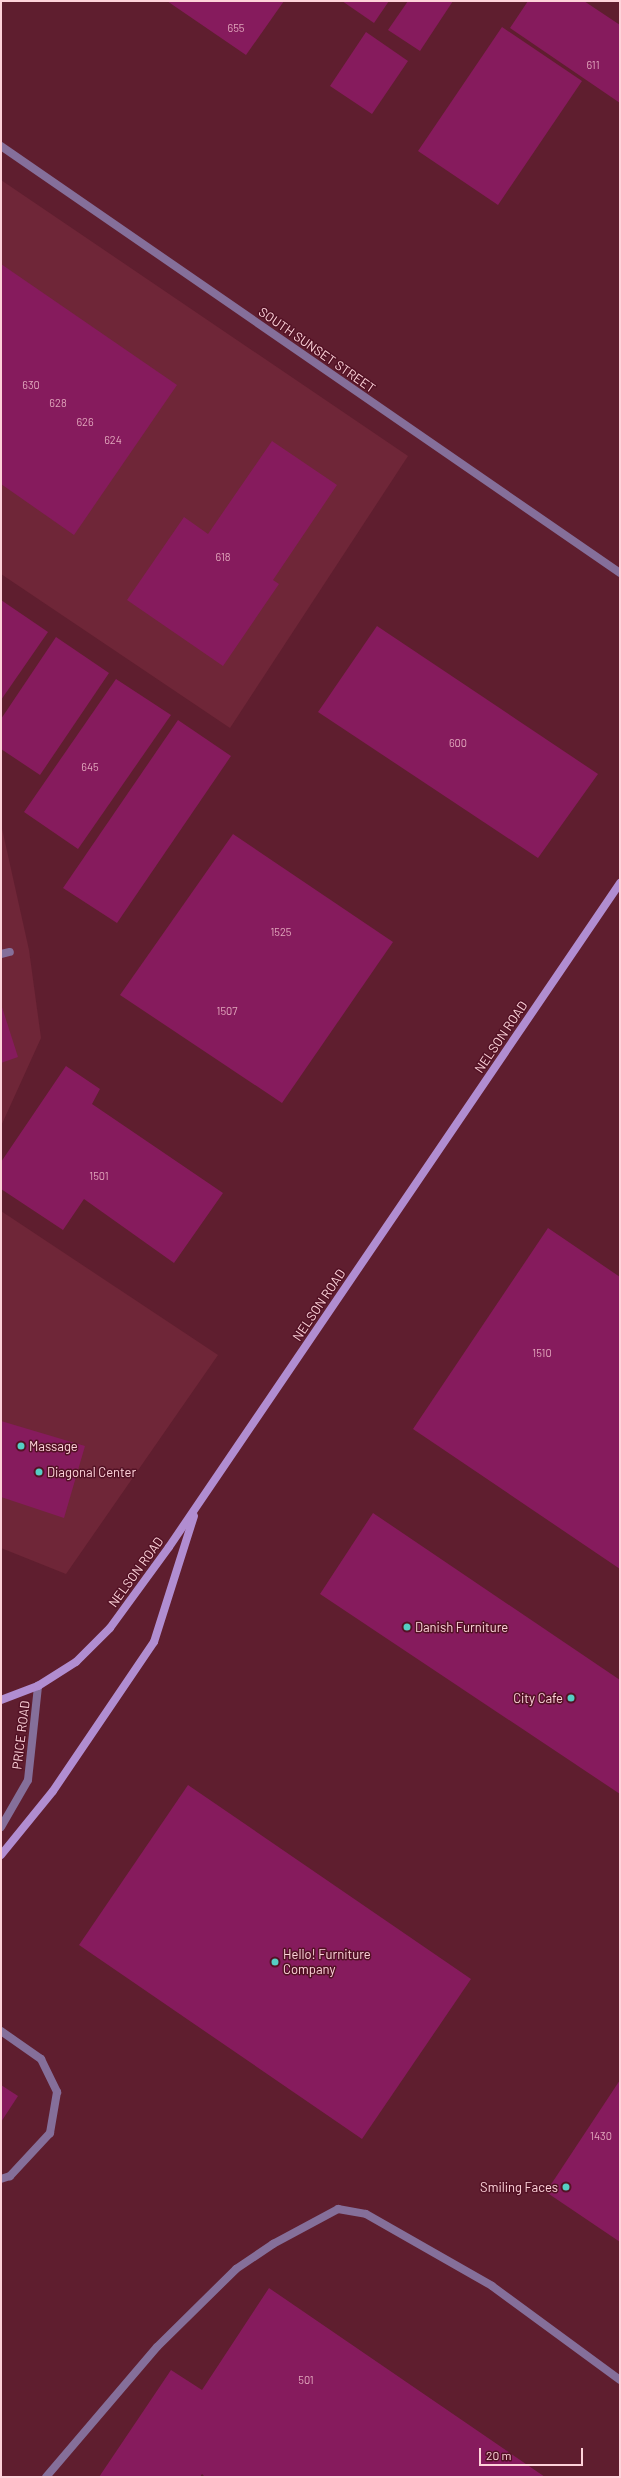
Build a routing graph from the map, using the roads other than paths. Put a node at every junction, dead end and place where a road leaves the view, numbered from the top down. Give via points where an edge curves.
1 (1, 146) edge
2 (620, 572) edge
3 (620, 883) edge
4 (10, 952) dead end
5 (1, 954) edge
6 (197, 1506) junction
7 (38, 1686) junction
8 (1, 1700) edge
9 (1, 1827) edge
10 (1, 1855) edge
11 (1, 2031) edge
12 (1, 2179) edge
13 (620, 2380) edge
14 (46, 2477) edge

1 - 2 street, SOUTH SUNSET STREET
3 - 6 main road, NELSON ROAD
4 - 5 street
6 - 7 main road, NELSON ROAD via 110,1628 76,1662
6 - 10 main road via 154,1642 53,1791
7 - 8 main road, NELSON ROAD
7 - 9 street, PRICE ROAD via 28,1780
11 - 12 street via 41,2060 58,2092 50,2133 10,2176
13 - 14 street via 492,2286 366,2214 338,2209 273,2244 236,2268 158,2347

